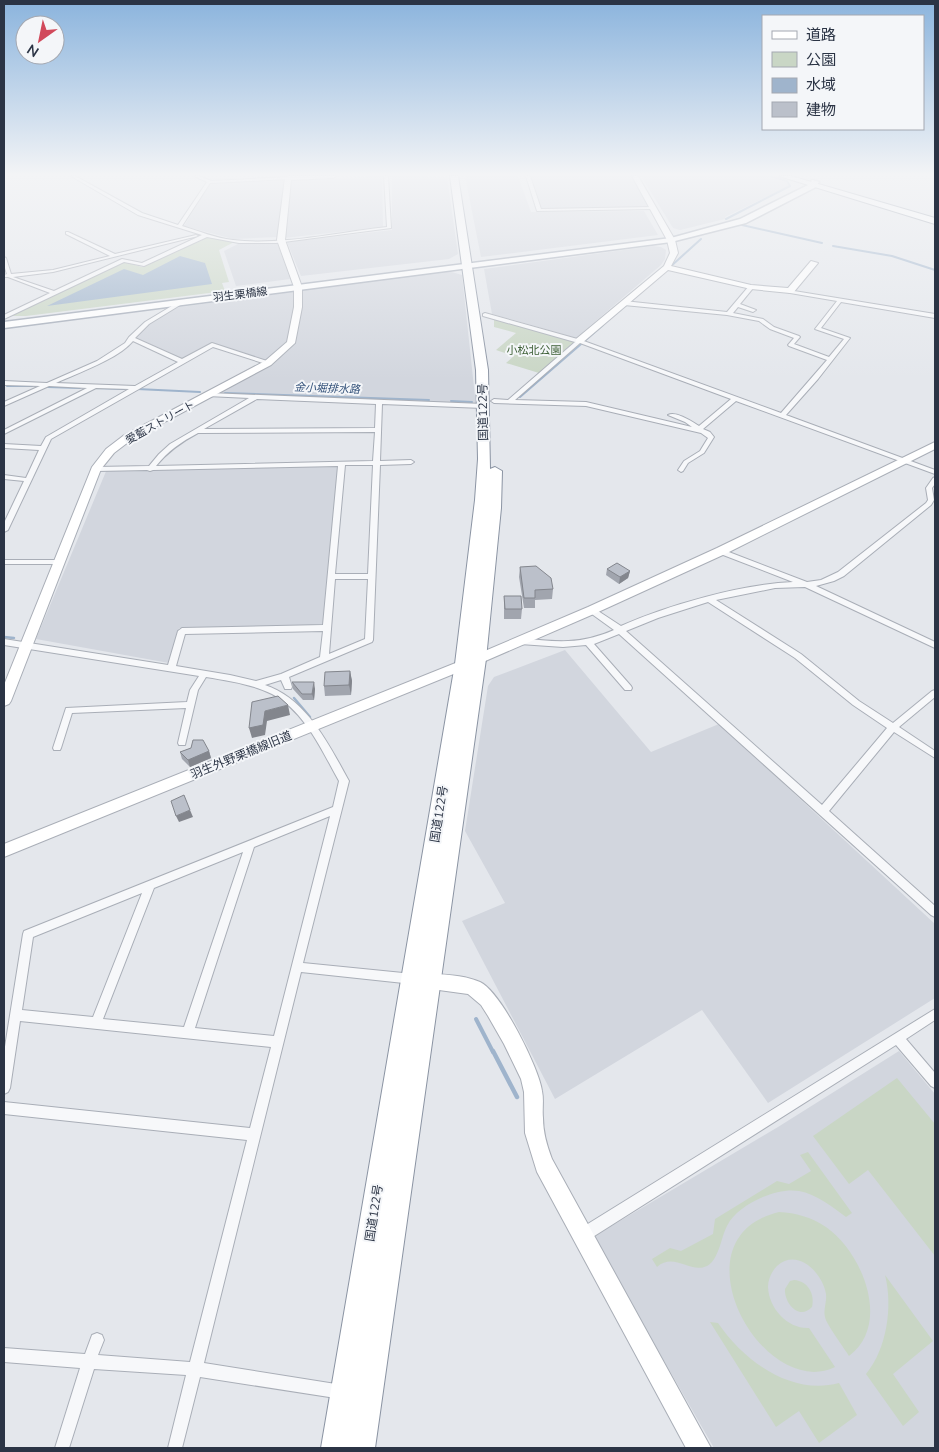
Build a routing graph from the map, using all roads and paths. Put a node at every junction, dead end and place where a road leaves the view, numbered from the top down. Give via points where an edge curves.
1 (90, 244) edge
2 (165, 244) edge
3 (186, 244) edge
4 (282, 244) edge
5 (467, 244) edge
6 (469, 244) edge
7 (624, 244) edge
8 (671, 244) edge
9 (114, 256) junction
10 (4, 258) edge
11 (471, 263) junction
12 (814, 263) dead end
13 (667, 266) junction
14 (7, 276) edge
15 (297, 285) junction
16 (750, 287) junction
17 (790, 291) junction
18 (55, 292) junction
19 (840, 300) junction
20 (182, 302) junction
21 (624, 303) junction
22 (736, 305) junction
23 (753, 310) dead end
24 (725, 314) junction
25 (484, 315) junction
26 (4, 316) edge
27 (935, 316) edge
28 (32, 320) junction
29 (4, 323) edge
30 (131, 338) junction
31 (580, 341) junction
32 (829, 359) junction
33 (181, 361) junction
34 (268, 364) junction
35 (4, 383) edge
36 (49, 383) junction
37 (94, 386) junction
38 (136, 388) junction
39 (209, 395) junction
40 (255, 398) junction
41 (735, 399) junction
42 (510, 401) junction
43 (379, 403) junction
44 (488, 403) junction
45 (4, 404) edge
46 (670, 415) dead end
47 (782, 416) junction
48 (700, 428) junction
49 (378, 430) junction
50 (197, 431) junction
51 (4, 432) edge
52 (708, 433) junction
53 (935, 444) edge
54 (4, 446) edge
55 (43, 448) junction
56 (903, 461) junction
57 (377, 462) junction
58 (411, 462) dead end
59 (342, 463) junction
60 (96, 469) junction
61 (150, 469) junction
62 (681, 470) dead end
63 (935, 472) edge
64 (4, 477) edge
65 (935, 479) edge
66 (28, 480) junction
67 (933, 497) edge
68 (8, 513) edge
69 (4, 530) edge
70 (721, 551) junction
71 (4, 562) edge
72 (59, 562) junction
73 (372, 576) junction
74 (332, 577) junction
75 (810, 586) junction
76 (709, 599) junction
77 (592, 610) junction
78 (327, 628) junction
79 (619, 629) junction
80 (520, 641) junction
81 (4, 642) edge
82 (588, 642) junction
83 (25, 645) junction
84 (935, 645) edge
85 (324, 659) junction
86 (470, 661) junction
87 (171, 668) junction
88 (204, 674) junction
89 (284, 676) junction
90 (254, 685) junction
91 (288, 688) dead end
92 (628, 688) dead end
93 (935, 693) edge
94 (4, 701) edge
95 (191, 705) junction
96 (311, 727) junction
97 (892, 728) junction
98 (182, 743) dead end
99 (57, 748) dead end
100 (935, 755) edge
101 (337, 809) junction
102 (823, 811) junction
103 (250, 844) junction
104 (4, 851) edge
105 (150, 884) junction
106 (935, 912) edge
107 (297, 966) junction
108 (421, 981) junction
109 (935, 1014) edge
110 (15, 1015) junction
111 (96, 1023) junction
112 (188, 1032) junction
113 (898, 1038) junction
114 (278, 1042) junction
115 (935, 1082) edge
116 (4, 1088) edge
117 (4, 1108) edge
118 (254, 1135) junction
119 (583, 1235) junction
120 (97, 1340) dead end
121 (4, 1354) edge
122 (88, 1361) junction
123 (195, 1369) junction
124 (345, 1392) junction
125 (62, 1448) edge
126 (174, 1448) edge
127 (336, 1448) edge
128 (360, 1448) edge
129 (699, 1448) edge

1 - 9 street
2 - 9 street
3 - 18 street via 142,266 124,260
4 - 15 street
5 - 11 highway, 国道122号
6 - 11 highway, 国道122号
7 - 11 main road, 羽生栗橋線
8 - 13 street via 674,254
9 - 14 street via 52,271
10 - 14 street
11 - 15 main road, 羽生栗橋線
11 - 25 highway, 国道122号
11 - 44 highway, 国道122号
12 - 17 street
13 - 16 street
13 - 21 street
14 - 18 street
15 - 20 main road, 羽生栗橋線
15 - 28 main road, 羽生栗橋線
15 - 34 street, 愛藍ストリート via 298,307 291,343
16 - 17 street
16 - 22 street
17 - 19 street
18 - 26 street
19 - 27 street
19 - 32 street via 818,327 847,338
20 - 28 main road, 羽生栗橋線
20 - 30 street via 147,323
21 - 24 street
21 - 31 street
22 - 23 street
22 - 24 street
24 - 32 street via 761,320 772,328 797,337 791,345
25 - 31 street
25 - 44 highway, 国道122号
28 - 29 main road
30 - 33 street
30 - 36 street via 99,362
31 - 41 street
31 - 42 street
32 - 47 street
33 - 34 street via 212,344
33 - 38 street
34 - 39 street, 愛藍ストリート
35 - 36 street
36 - 37 street
36 - 45 street
37 - 38 street
37 - 51 street
38 - 55 street via 48,438
39 - 40 street
39 - 60 street, 愛藍ストリート via 127,438 110,451
40 - 43 street
40 - 50 street
41 - 47 street
41 - 48 street
42 - 44 street
42 - 52 street via 586,404
43 - 44 street
43 - 49 street
44 - 86 highway, 国道122号
46 - 48 street
47 - 56 street
48 - 52 street
49 - 50 street
49 - 57 street
50 - 61 street via 172,445
52 - 62 street via 711,437 702,452 686,462
53 - 56 street, 羽生外野栗橋線旧道
54 - 55 street
55 - 66 street
56 - 63 street
56 - 70 street, 羽生外野栗橋線旧道
57 - 58 street
57 - 59 street
57 - 73 street
59 - 61 street
59 - 74 street
60 - 61 street
60 - 72 street, 愛藍ストリート
64 - 66 street
65 - 67 street via 929,488
66 - 68 street
67 - 75 street via 929,504 841,574
68 - 69 street
70 - 75 street
70 - 77 street, 羽生外野栗橋線旧道
71 - 72 street
72 - 83 street, 愛藍ストリート
73 - 74 street
73 - 85 street via 369,640
74 - 78 street
75 - 76 street via 752,589
75 - 84 street
76 - 79 street
76 - 97 street via 798,656
77 - 79 street
77 - 80 street, 羽生外野栗橋線旧道
78 - 85 street
78 - 87 street via 182,631
79 - 82 street
79 - 102 street
80 - 82 street via 562,645
80 - 86 street, 羽生外野栗橋線旧道
81 - 83 street
82 - 92 street
83 - 87 street
83 - 94 street, 愛藍ストリート
85 - 89 street
86 - 96 street, 羽生外野栗橋線旧道
86 - 108 highway, 国道122号
87 - 88 street
88 - 90 street
88 - 95 street via 194,690
89 - 90 street
89 - 91 street
90 - 96 street via 278,693
93 - 97 street
95 - 98 street
95 - 99 street via 69,710
96 - 101 street via 344,780
96 - 104 street, 羽生外野栗橋線旧道
97 - 100 street
97 - 102 street
101 - 103 street
101 - 107 street
102 - 106 street
103 - 105 street
103 - 112 street
105 - 110 street via 28,934
105 - 111 street
107 - 108 street
107 - 114 street
108 - 119 street via 467,986 479,992 490,1004 526,1069 533,1090 537,1148
108 - 124 highway, 国道122号
108 - 128 highway, 国道122号
109 - 113 street
110 - 111 street
110 - 116 street
111 - 112 street
112 - 114 street
113 - 115 street
113 - 119 street
114 - 118 street
117 - 118 street
118 - 123 street
119 - 129 street
120 - 122 street
121 - 122 street
122 - 123 street
122 - 125 street
123 - 124 street
123 - 126 street
124 - 127 highway, 国道122号

